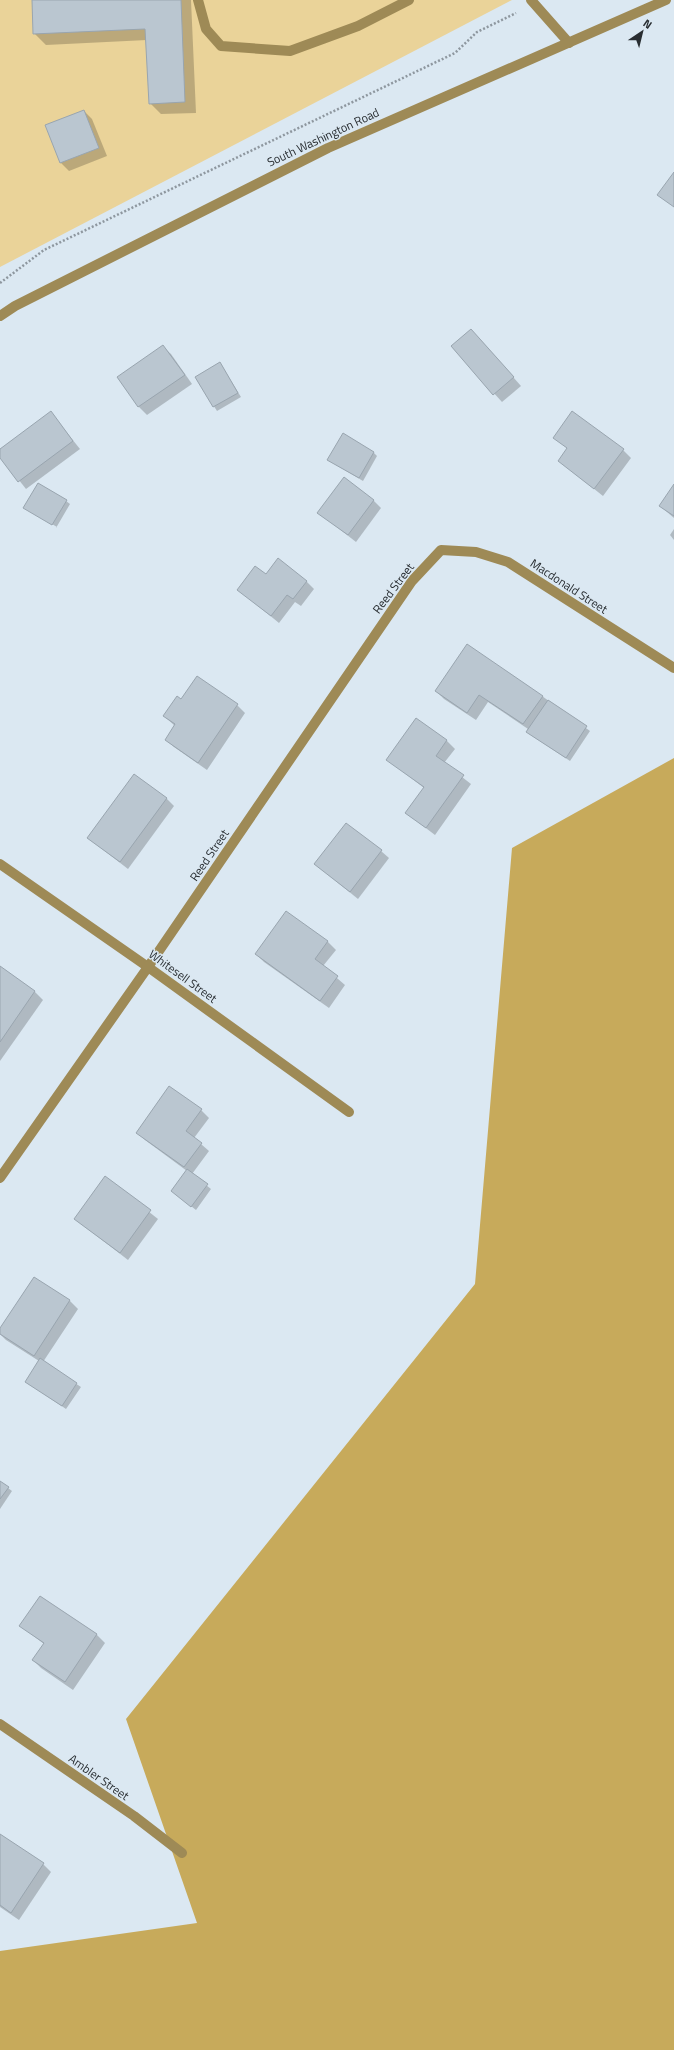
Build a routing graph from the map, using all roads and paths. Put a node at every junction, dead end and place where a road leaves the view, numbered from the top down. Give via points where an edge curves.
1 (198, 0) edge
2 (409, 0) edge
3 (666, 0) edge
4 (533, 2) edge
5 (569, 43) junction
6 (0, 283) edge
7 (0, 316) edge
8 (441, 550) joint
9 (674, 668) edge
10 (0, 864) edge
11 (148, 967) junction
12 (349, 1112) dead end
13 (0, 1178) edge
14 (0, 1724) edge
15 (182, 1853) dead end

1 - 2 street via 206,29 220,46 290,51 358,26
3 - 5 street, South Washington Road
4 - 5 street
4 - 6 path via 477,32 455,53 44,250
5 - 7 street, South Washington Road via 328,148 15,306
8 - 9 street, Macdonald Street via 476,552 508,562
8 - 11 street, Reed Street via 412,581
10 - 11 street, Whitesell Street
11 - 12 street, Whitesell Street
11 - 13 street, Reed Street
14 - 15 street, Ambler Street via 134,1816

